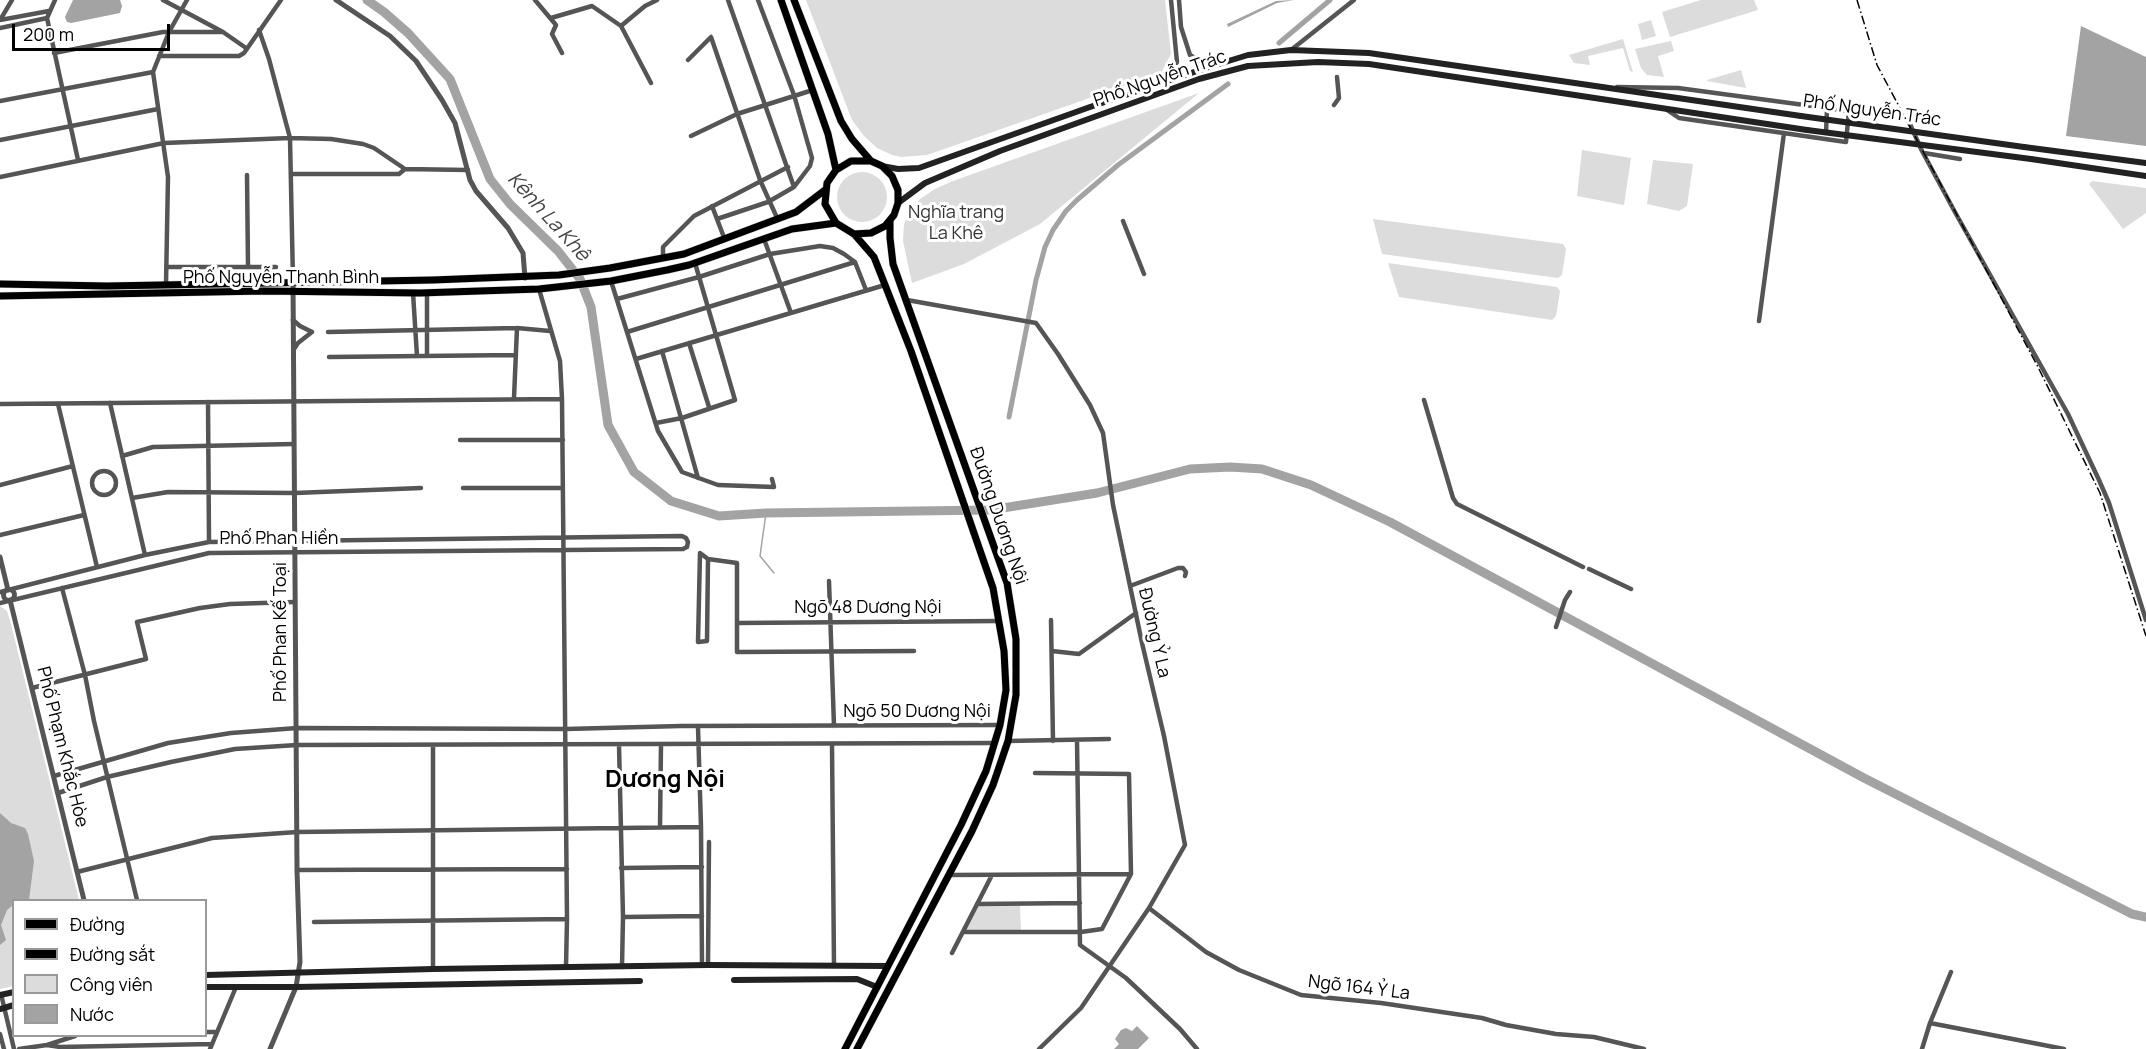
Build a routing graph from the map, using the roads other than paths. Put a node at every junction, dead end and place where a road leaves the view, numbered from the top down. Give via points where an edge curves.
1 (12, 0) edge
2 (55, 0) edge
3 (163, 0) edge
4 (187, 0) edge
5 (280, 0) edge
6 (336, 0) edge
7 (535, 0) edge
8 (657, 0) edge
9 (728, 0) edge
10 (758, 0) edge
11 (781, 0) edge
12 (794, 0) edge
13 (1170, 0) edge
14 (1179, 0) edge
15 (1354, 0) edge
16 (182, 10) junction
17 (48, 11) junction
18 (47, 18) junction
19 (551, 18) junction
20 (0, 20) edge
21 (621, 26) junction
22 (0, 28) edge
23 (259, 30) junction
24 (169, 32) junction
25 (223, 33) junction
26 (246, 48) junction
27 (1291, 50) junction
28 (54, 53) junction
29 (562, 53) dead end
30 (159, 56) junction
31 (688, 60) dead end
32 (1209, 67) junction
33 (153, 72) junction
34 (1524, 76) junction
35 (1337, 77) dead end
36 (1166, 81) junction
37 (651, 83) dead end
38 (1523, 86) junction
39 (1594, 86) junction
40 (62, 88) junction
41 (813, 90) junction
42 (794, 95) junction
43 (0, 101) edge
44 (766, 104) junction
45 (1334, 105) dead end
46 (1663, 107) junction
47 (158, 109) junction
48 (1827, 109) junction
49 (737, 114) junction
50 (1939, 125) dead end
51 (70, 127) junction
52 (1784, 133) junction
53 (691, 136) dead end
54 (290, 138) junction
55 (1825, 139) junction
56 (0, 140) edge
57 (996, 141) junction
58 (164, 143) junction
59 (1000, 151) junction
60 (1924, 153) junction
61 (1960, 159) dead end
62 (78, 160) junction
63 (870, 161) junction
64 (2146, 163) edge
65 (882, 166) junction
66 (788, 167) junction
67 (405, 169) junction
68 (468, 170) junction
69 (836, 170) junction
70 (291, 174) junction
71 (247, 175) dead end
72 (2146, 176) edge
73 (0, 177) edge
74 (760, 180) junction
75 (794, 187) junction
76 (825, 190) junction
77 (768, 202) junction
78 (898, 203) junction
79 (712, 206) junction
80 (717, 219) junction
81 (778, 220) junction
82 (890, 220) junction
83 (1123, 221) dead end
84 (836, 223) junction
85 (854, 234) junction
86 (764, 239) junction
87 (725, 240) junction
88 (770, 254) junction
89 (663, 258) junction
90 (855, 262) junction
91 (695, 263) junction
92 (167, 267) junction
93 (248, 267) junction
94 (276, 267) dead end
95 (1144, 274) dead end
96 (699, 277) junction
97 (525, 278) junction
98 (0, 279) edge
99 (293, 281) junction
100 (610, 281) junction
101 (0, 284) edge
102 (9, 284) junction
103 (166, 284) junction
104 (781, 285) junction
105 (885, 285) junction
106 (539, 289) junction
107 (866, 290) junction
108 (292, 292) junction
109 (414, 293) junction
110 (427, 293) junction
111 (0, 296) edge
112 (617, 299) junction
113 (907, 300) junction
114 (708, 307) junction
115 (790, 313) junction
116 (293, 320) junction
117 (1759, 321) dead end
118 (517, 328) junction
119 (416, 330) junction
120 (427, 331) junction
121 (551, 331) junction
122 (328, 332) dead end
123 (627, 332) junction
124 (717, 335) junction
125 (689, 343) junction
126 (922, 346) junction
127 (294, 349) junction
128 (662, 351) junction
129 (911, 351) junction
130 (516, 355) junction
131 (417, 356) junction
132 (427, 356) junction
133 (329, 357) dead end
134 (636, 359) junction
135 (514, 398) junction
136 (562, 399) junction
137 (1424, 400) dead end
138 (208, 402) junction
139 (294, 402) junction
140 (110, 403) junction
141 (0, 404) edge
142 (58, 404) junction
143 (709, 407) junction
144 (682, 418) junction
145 (656, 423) junction
146 (460, 440) dead end
147 (562, 440) junction
148 (294, 444) junction
149 (208, 445) junction
150 (122, 456) junction
151 (73, 466) junction
152 (127, 477) junction
153 (698, 478) junction
154 (772, 478) dead end
155 (116, 481) junction
156 (0, 485) edge
157 (93, 486) junction
158 (421, 488) dead end
159 (463, 488) dead end
160 (563, 488) junction
161 (78, 489) junction
162 (295, 493) junction
163 (209, 494) junction
164 (132, 498) junction
165 (84, 515) junction
166 (0, 535) edge
167 (564, 539) junction
168 (209, 542) junction
169 (295, 542) junction
170 (687, 547) junction
171 (564, 551) junction
172 (295, 553) junction
173 (700, 554) junction
174 (145, 555) junction
175 (0, 557) edge
176 (708, 559) junction
177 (97, 567) junction
178 (1185, 576) dead end
179 (830, 581) dead end
180 (1130, 586) junction
181 (62, 588) junction
182 (1631, 589) dead end
183 (8, 590) junction
184 (0, 592) edge
185 (1570, 592) dead end
186 (10, 600) junction
187 (295, 602) junction
188 (0, 603) edge
189 (1136, 613) junction
190 (1051, 620) dead end
191 (2146, 620) edge
192 (999, 621) junction
193 (831, 622) junction
194 (737, 623) junction
195 (1556, 627) dead end
196 (831, 651) junction
197 (914, 651) dead end
198 (1052, 651) junction
199 (85, 675) junction
200 (32, 688) junction
201 (1000, 725) junction
202 (834, 726) junction
203 (698, 727) junction
204 (297, 728) junction
205 (566, 729) junction
206 (1108, 739) dead end
207 (1008, 741) junction
208 (1053, 741) junction
209 (1077, 741) junction
210 (699, 742) junction
211 (566, 743) junction
212 (995, 743) junction
213 (661, 744) junction
214 (832, 744) junction
215 (297, 745) junction
216 (619, 745) junction
217 (433, 746) junction
218 (103, 760) junction
219 (1035, 773) dead end
220 (1078, 773) junction
221 (54, 776) junction
222 (107, 777) junction
223 (58, 793) junction
224 (961, 825) junction
225 (660, 827) junction
226 (701, 827) junction
227 (566, 828) junction
228 (620, 828) junction
229 (432, 830) junction
230 (972, 831) junction
231 (297, 832) junction
232 (709, 842) dead end
233 (127, 860) junction
234 (702, 867) junction
235 (621, 868) junction
236 (297, 870) junction
237 (432, 870) junction
238 (567, 870) junction
239 (77, 872) junction
240 (1131, 874) junction
241 (949, 875) junction
242 (992, 875) junction
243 (1080, 875) junction
244 (84, 899) edge
245 (137, 899) edge
246 (1080, 903) junction
247 (977, 904) junction
248 (1149, 908) junction
249 (702, 916) junction
250 (622, 917) junction
251 (567, 919) junction
252 (432, 921) junction
253 (314, 922) dead end
254 (963, 932) junction
255 (1081, 932) junction
256 (952, 953) dead end
257 (705, 965) junction
258 (1109, 965) junction
259 (834, 966) junction
260 (888, 966) junction
261 (566, 967) junction
262 (622, 967) junction
263 (433, 969) junction
264 (299, 972) junction
265 (1951, 972) dead end
266 (207, 975) edge
267 (834, 979) junction
268 (734, 980) dead end
269 (640, 981) dead end
270 (433, 984) junction
271 (207, 987) edge
272 (236, 987) junction
273 (296, 987) junction
274 (877, 987) junction
275 (1, 995) edge
276 (2, 1008) edge
277 (1930, 1023) junction
278 (207, 1032) edge
279 (217, 1032) junction
280 (0, 1034) edge
281 (69, 1037) edge
282 (2030, 1041) junction
283 (46, 1045) junction
284 (211, 1046) edge
285 (4, 1049) edge
286 (14, 1049) edge
287 (19, 1049) edge
288 (270, 1049) edge
289 (845, 1049) edge
290 (857, 1049) edge
291 (1039, 1049) edge
292 (1197, 1049) edge
293 (1644, 1049) edge
294 (1922, 1049) edge
295 (2026, 1049) edge
296 (2064, 1049) edge

1 - 20 street
2 - 17 street
3 - 16 street
4 - 16 street
5 - 23 street
6 - 68 street via 390,36 416,61 455,123
7 - 19 street
8 - 21 street
9 - 44 street
10 - 42 street
11 - 41 main road
12 - 63 main road via 842,122
13 - 36 street via 1177,62
14 - 32 street via 1181,27 1190,55
15 - 27 street
16 - 24 street
16 - 25 street
17 - 18 street
17 - 20 street
18 - 22 street
18 - 28 street
19 - 21 street via 592,6
19 - 29 street via 556,25 552,34
21 - 37 street
23 - 26 street
23 - 54 street
24 - 25 street
24 - 28 street
24 - 30 street
25 - 26 street
26 - 30 street via 239,56
27 - 32 main road, Phố Nguyễn Trác via 1248,55
27 - 34 main road, Phố Nguyễn Trác via 1370,53
28 - 40 street
30 - 33 street
31 - 49 street via 711,37
32 - 36 main road, Phố Nguyễn Trác
33 - 40 street
33 - 47 street
34 - 38 main road
34 - 39 main road, Phố Nguyễn Trác
35 - 45 street via 1339,98
36 - 57 main road, Phố Nguyễn Trác
38 - 46 main road, Phố Nguyễn Trác
38 - 59 main road, Phố Nguyễn Trác via 1369,64 1248,66 1199,79
39 - 48 street, Phố Nguyễn Trác via 1678,88
39 - 64 main road, Phố Nguyễn Trác, bridge
40 - 43 street
40 - 51 street
41 - 42 street
41 - 69 main road
42 - 44 street
42 - 75 street via 812,158
44 - 49 street
44 - 66 street
46 - 52 street, Phố Nguyễn Trác via 1679,118
46 - 72 main road, Phố Nguyễn Trác, bridge
47 - 51 street
47 - 58 street
48 - 55 street
48 - 55 street, Phố Nguyễn Trác via 1849,111 1846,142
49 - 53 street
49 - 74 street
50 - 60 street via 1919,118 1909,122
51 - 56 street
51 - 62 street
52 - 55 street, Phố Nguyễn Trác
52 - 117 street
54 - 58 street
54 - 67 street via 363,144
54 - 70 street
57 - 59 main road
57 - 65 main road, Phố Nguyễn Trác via 919,168
58 - 62 street
58 - 92 street via 168,177
59 - 78 main road, Phố Nguyễn Trác via 925,183
60 - 61 street
60 - 191 street via 2068,414 2109,503
62 - 73 street
63 - 65 main road
63 - 69 main road via 851,161
65 - 78 main road via 896,183
66 - 74 street
66 - 75 street
67 - 68 street
67 - 70 street via 399,174
68 - 97 street via 476,191 508,228 523,253
69 - 76 main road
70 - 99 street
71 - 93 street
74 - 77 street
74 - 79 street
75 - 77 street
76 - 81 main road
76 - 84 main road via 825,204
77 - 80 street
77 - 81 street
78 - 82 main road
79 - 80 street
79 - 89 street via 694,216 663,247
80 - 87 street
81 - 87 main road
82 - 85 main road via 871,233
82 - 113 main road, Đường Dương Nội via 893,264
83 - 95 street
84 - 85 main road
84 - 86 main road via 804,226
85 - 105 main road, Đường Dương Nội via 874,257
86 - 88 street
86 - 91 main road
87 - 89 main road
88 - 90 street via 820,246 833,248
88 - 96 street
88 - 104 street
89 - 97 main road, Phố Nguyễn Thanh Bình
90 - 104 street
90 - 107 street
91 - 96 street
91 - 100 main road
92 - 93 street
92 - 103 street
93 - 94 street
96 - 112 street
96 - 114 street
97 - 99 main road, Phố Nguyễn Thanh Bình
98 - 102 main road
99 - 103 main road, Phố Nguyễn Thanh Bình
99 - 108 street, Phố Phan Kế Toại
100 - 106 main road, Phố Nguyễn Thanh Bình
100 - 112 street
101 - 102 main road, Phố Nguyễn Thanh Bình
102 - 103 main road, Phố Nguyễn Thanh Bình
104 - 114 street
104 - 115 street
105 - 107 street
105 - 129 main road, Đường Dương Nội
106 - 110 main road, Phố Nguyễn Thanh Bình
106 - 121 street
107 - 115 street
108 - 109 main road, Phố Nguyễn Thanh Bình
108 - 111 main road, Phố Nguyễn Thanh Bình
108 - 116 street, Phố Phan Kế Toại
109 - 110 main road, Phố Nguyễn Thanh Bình
109 - 119 street
110 - 120 street
112 - 123 street
113 - 126 main road, Đường Dương Nội
113 - 180 street, Đường Ỷ La via 1036,323 1084,395 1103,433
114 - 123 street
114 - 124 street
115 - 124 street
116 - 127 street, Phố Phan Kế Toại
116 - 127 street via 312,332
118 - 120 street
118 - 121 street
118 - 130 street
119 - 120 street
119 - 122 street
119 - 131 street
120 - 132 street
121 - 136 street via 560,361
123 - 134 street
124 - 125 street
124 - 143 street via 735,400
125 - 128 street
125 - 143 street
126 - 129 main road
126 - 207 main road, Đường Dương Nội via 1007,583 1016,639 1016,694
127 - 139 street, Phố Phan Kế Toại
128 - 134 street
128 - 144 street
129 - 192 main road, Đường Dương Nội via 993,588
130 - 132 street
130 - 135 street
131 - 132 street
131 - 133 street
134 - 145 street
135 - 136 street
135 - 139 street
136 - 147 street
137 - 182 street via 1457,504
138 - 139 street
138 - 140 street
138 - 149 street
139 - 148 street, Phố Phan Kế Toại
140 - 142 street
140 - 150 street
141 - 142 street
142 - 151 street
143 - 144 street
144 - 145 street
144 - 153 street
145 - 153 street via 682,472
146 - 147 street
147 - 160 street
148 - 149 street
148 - 162 street, Phố Phan Kế Toại
149 - 150 street via 153,447
149 - 163 street
150 - 152 street
151 - 156 street
151 - 161 street
152 - 155 street
152 - 164 street
153 - 154 street via 718,485 774,487
155 - 157 street via 114,491 108,495 100,495
155 - 157 street via 108,471 101,471 94,476
157 - 161 street
158 - 162 street
159 - 160 street
160 - 167 street
161 - 165 street
162 - 163 street
162 - 169 street, Phố Phan Kế Toại
163 - 164 street via 168,492
163 - 168 street
164 - 174 street
165 - 166 street
165 - 177 street
167 - 169 street, Phố Phan Hiền
167 - 170 street, Phố Phan Hiền via 682,536
167 - 171 street
168 - 169 street, Phố Phan Hiền
168 - 174 street, Phố Phan Hiền
169 - 172 street, Phố Phan Kế Toại
170 - 171 street, Phố Phan Hiền
170 - 173 street
171 - 172 street, Phố Phan Hiền
171 - 205 street
172 - 181 street, Phố Phan Hiền via 209,553
172 - 187 street, Phố Phan Kế Toại
173 - 176 street
173 - 176 street via 698,642 707,642
174 - 177 street, Phố Phan Hiền
175 - 183 street
176 - 194 street via 737,563
177 - 183 street, Phố Phan Hiền
178 - 180 street via 1183,568 1178,568
179 - 193 street
180 - 189 street, Đường Ỷ La
181 - 186 street, Phố Phan Hiền
181 - 199 street
183 - 184 street, Phố Phan Hiền
183 - 186 street, Phố Phạm Khắc Hòe via 15,594
185 - 195 street
186 - 188 street, Phố Phan Hiền
186 - 200 street, Phố Phạm Khắc Hòe
187 - 199 street via 200,608 137,622 146,659
187 - 204 street, Phố Phan Kế Toại
189 - 198 street via 1079,654
189 - 248 street, Đường Ỷ La via 1185,846
190 - 198 street
192 - 193 street, Ngõ 48 Dương Nội
192 - 201 main road, Đường Dương Nội via 1006,690
193 - 194 street, Ngõ 48 Dương Nội
193 - 196 street
194 - 196 street via 737,652
196 - 197 street
196 - 202 street
198 - 208 street
199 - 200 street
199 - 218 street
200 - 221 street, Phố Phạm Khắc Hòe
201 - 202 street, Ngõ 50 Dương Nội
201 - 212 main road, Đường Dương Nội
202 - 203 street, Ngõ 50 Dương Nội
203 - 205 street, Ngõ 50 Dương Nội
203 - 210 street
204 - 205 street, Ngõ 50 Dương Nội
204 - 215 street, Phố Phan Kế Toại
204 - 218 street, Ngõ 50 Dương Nội via 178,741
205 - 211 street
206 - 209 street
207 - 208 street
207 - 230 main road, Đường Dương Nội
208 - 209 street
209 - 220 street
210 - 213 street, Ngõ 50 Dương Nội
210 - 214 street, Ngõ 50 Dương Nội
210 - 226 street
211 - 216 street, Ngõ 50 Dương Nội
211 - 217 street, Ngõ 50 Dương Nội
211 - 227 street
212 - 214 street, Ngõ 50 Dương Nội
212 - 224 main road, Đường Dương Nội
213 - 216 street, Ngõ 50 Dương Nội
213 - 225 street
214 - 259 street
215 - 217 street, Ngõ 50 Dương Nội
215 - 222 street, Ngõ 50 Dương Nội via 235,749
215 - 231 street, Phố Phan Kế Toại
216 - 228 street
217 - 229 street
218 - 221 street, Ngõ 50 Dương Nội
218 - 222 street
219 - 220 street
220 - 240 street via 1129,774
220 - 243 street
221 - 223 street, Phố Phạm Khắc Hòe
222 - 223 street, Ngõ 50 Dương Nội
222 - 233 street
223 - 239 street, Phố Phạm Khắc Hòe
224 - 230 main road
224 - 260 main road, Đường Dương Nội
225 - 226 street
225 - 228 street
226 - 234 street
227 - 228 street
227 - 229 street
227 - 238 street
228 - 235 street
229 - 231 street
229 - 237 street
230 - 241 main road, Đường Dương Nội
231 - 233 street via 212,838
231 - 236 street, Phố Phan Kế Toại
232 - 257 street
233 - 239 street
233 - 245 street
234 - 235 street
234 - 249 street
235 - 250 street
236 - 237 street
236 - 264 street, Phố Phan Kế Toại
237 - 238 street
237 - 252 street
238 - 251 street
239 - 244 street, Phố Phạm Khắc Hòe
240 - 243 street
240 - 255 street via 1102,929
241 - 242 street
241 - 290 main road, Đường Dương Nội
242 - 243 street
242 - 247 street
243 - 246 street
246 - 247 street
246 - 255 street
247 - 254 street
248 - 258 street, Đường Ỷ La
248 - 293 street, Ngõ 164 Ỷ La via 1206,952 1301,995 1482,1018
249 - 250 street
249 - 257 street
250 - 262 street
251 - 252 street
251 - 261 street
252 - 253 street
252 - 263 street
254 - 255 street
254 - 256 street
255 - 258 street via 1080,945
257 - 259 main road
257 - 262 main road
258 - 291 street, Đường Ỷ La via 1081,1008
258 - 292 street
259 - 260 main road
259 - 267 main road
260 - 274 main road, Đường Dương Nội
261 - 262 main road
261 - 263 main road
263 - 264 main road
263 - 270 main road
264 - 266 main road
264 - 273 street, Phố Phan Kế Toại
265 - 277 street
267 - 268 main road
267 - 274 main road via 857,979
269 - 270 main road
270 - 273 main road
271 - 272 main road
272 - 273 main road
272 - 279 street
273 - 288 street, Phố Phan Kế Toại
274 - 289 main road, Đường Dương Nội
275 - 276 street
276 - 286 street
277 - 282 street
277 - 294 street
278 - 279 street
279 - 284 street
280 - 285 street
281 - 283 street
282 - 295 street
282 - 296 street
283 - 284 street
283 - 287 street

